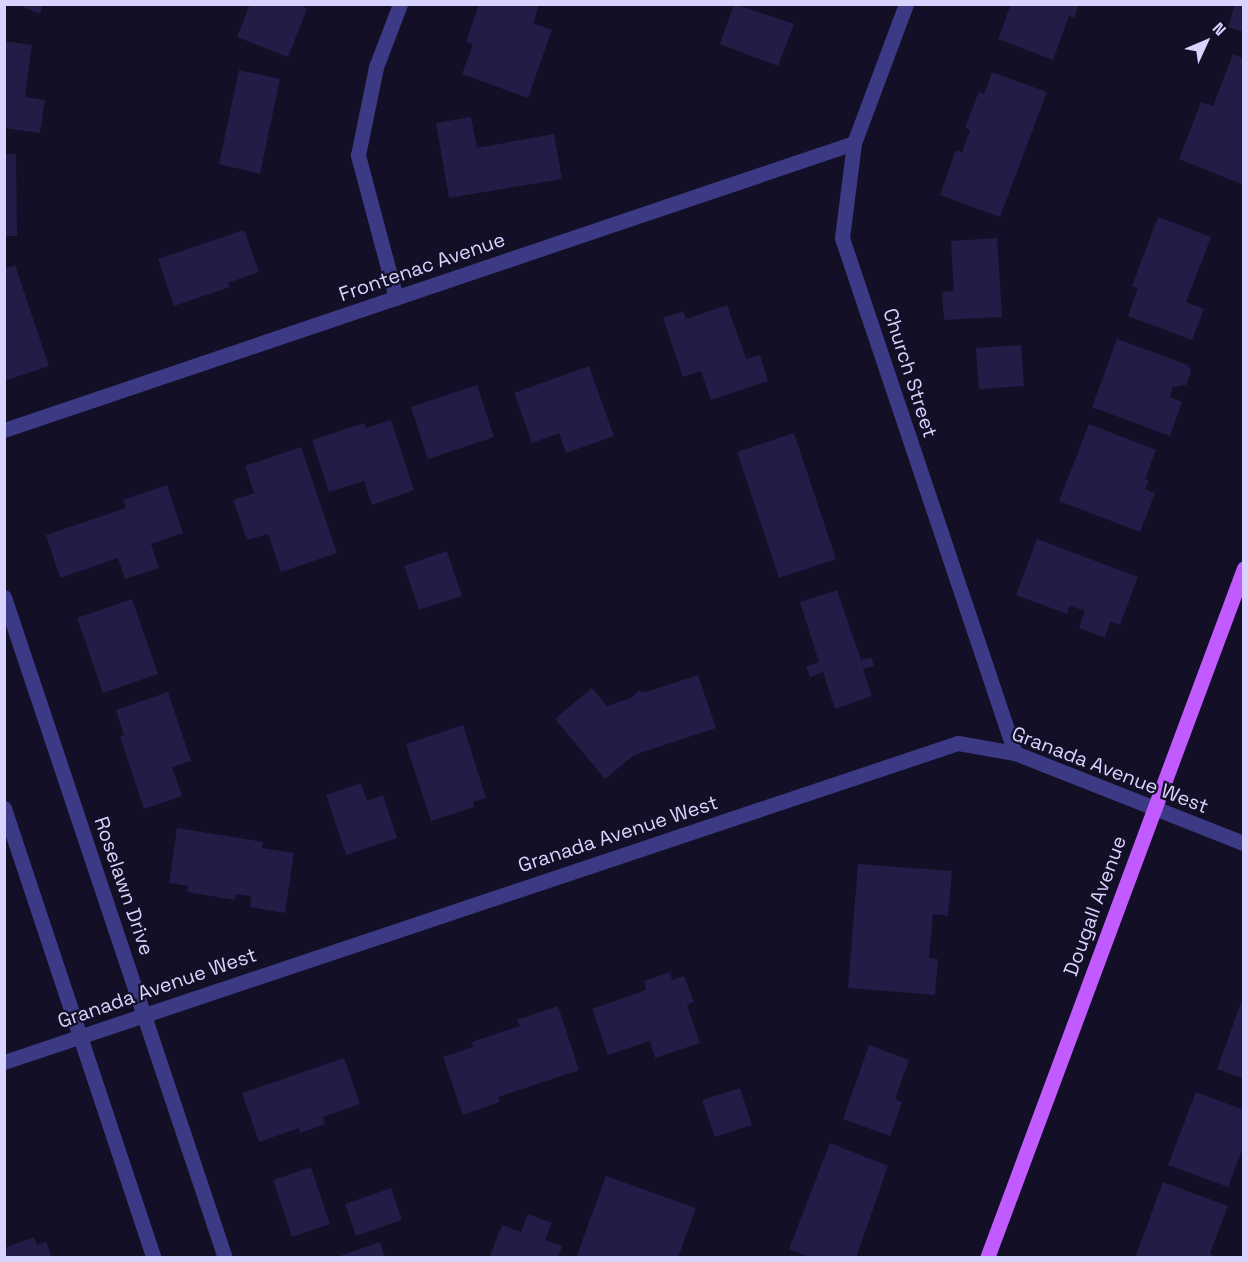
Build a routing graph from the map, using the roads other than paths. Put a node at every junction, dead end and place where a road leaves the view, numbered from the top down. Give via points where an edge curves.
1 (400, 4) edge
2 (906, 4) edge
3 (854, 143) junction
4 (396, 298) junction
5 (4, 430) edge
6 (1244, 568) edge
7 (4, 597) edge
8 (1015, 753) junction
9 (4, 808) edge
10 (1153, 809) junction
11 (1244, 843) edge
12 (144, 1014) junction
13 (80, 1036) junction
14 (4, 1062) edge
15 (154, 1257) edge
16 (225, 1257) edge
17 (987, 1257) edge

1 - 4 street via 376,67 358,155
2 - 3 street, Church Street
3 - 4 street, Frontenac Avenue
3 - 8 street, Church Street via 842,238
4 - 5 street, Frontenac Avenue
6 - 10 main road, Dougall Avenue
7 - 12 street, Roselawn Drive
8 - 10 street, Granada Avenue West
8 - 12 street, Granada Avenue West via 958,743
9 - 13 street
10 - 11 street, Granada Avenue West
10 - 17 main road, Dougall Avenue
12 - 13 street, Granada Avenue West
12 - 16 street, Roselawn Drive
13 - 14 street, Granada Avenue West
13 - 15 street

